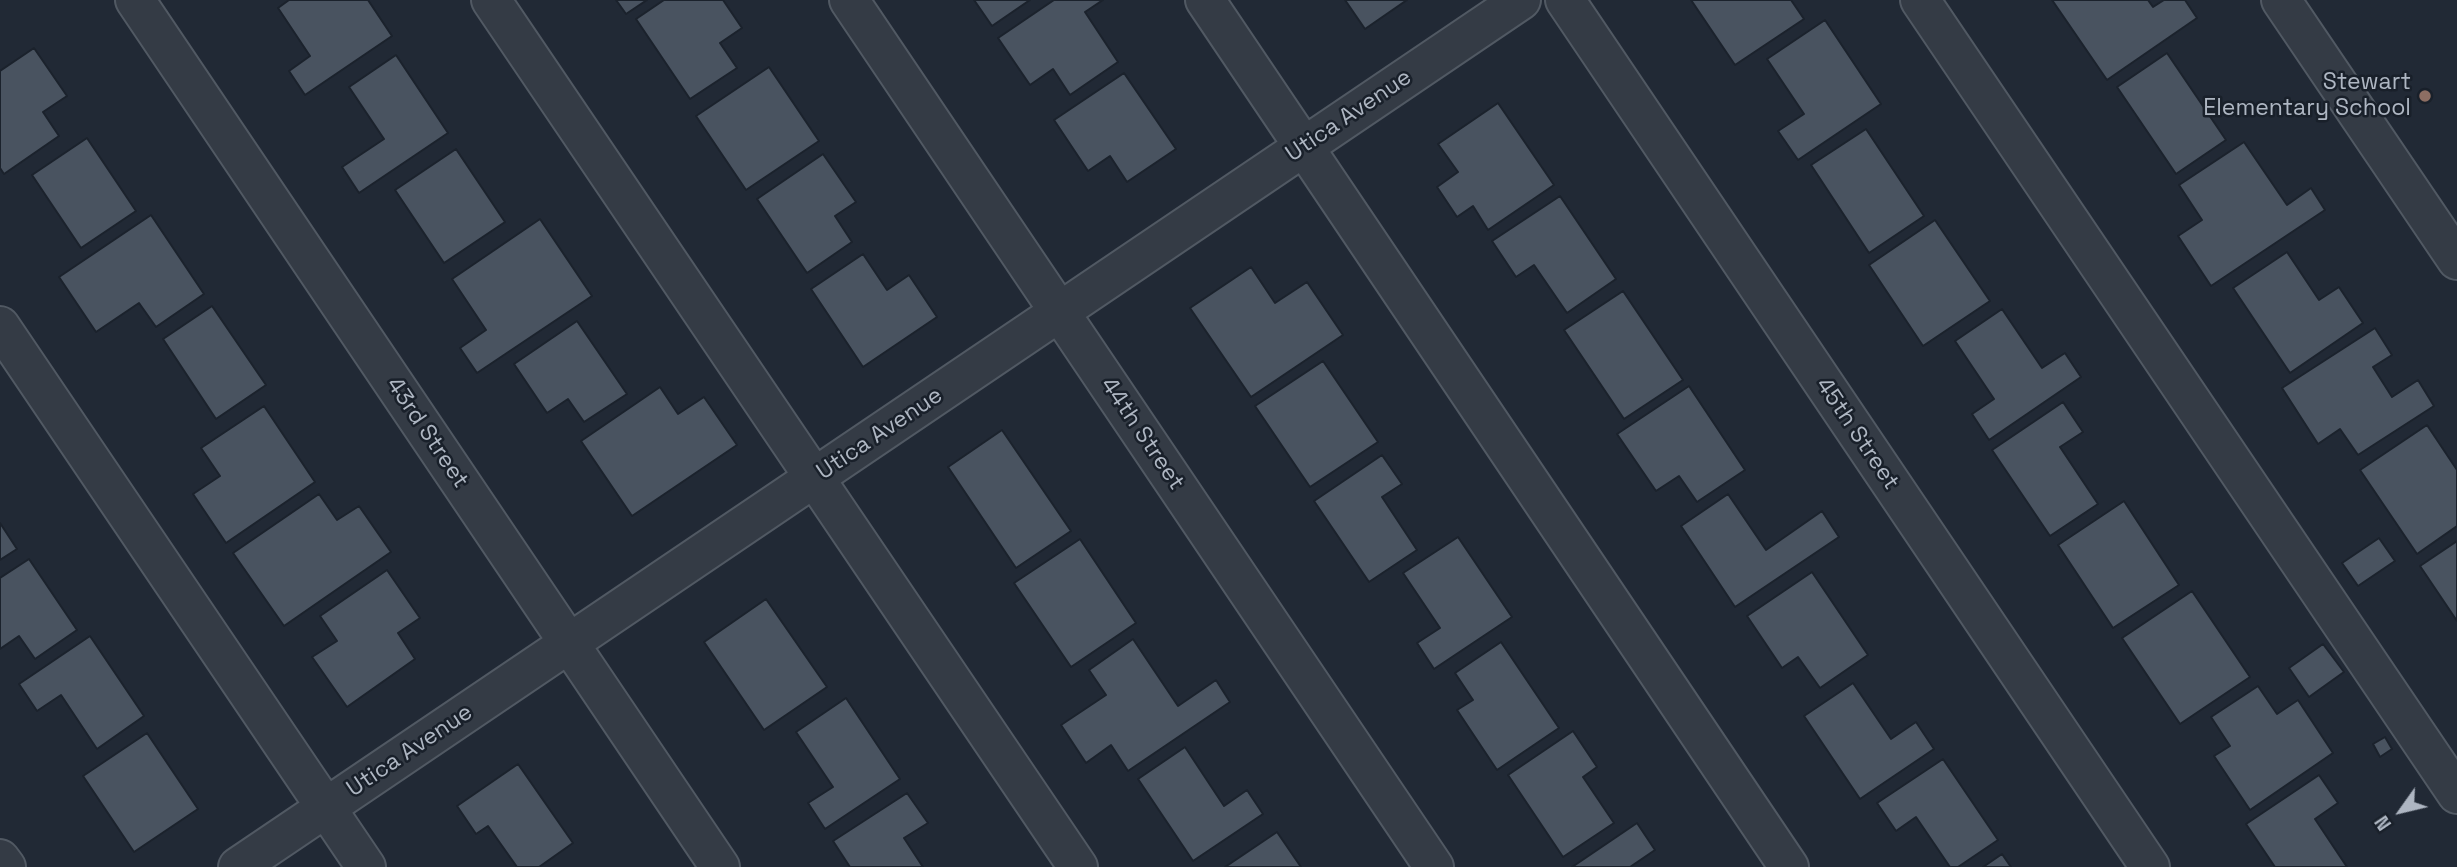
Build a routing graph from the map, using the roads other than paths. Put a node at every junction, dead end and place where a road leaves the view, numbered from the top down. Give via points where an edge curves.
1 (135, 0) edge
2 (491, 0) edge
3 (849, 0) edge
4 (1205, 0) edge
5 (1521, 0) edge
6 (1565, 0) edge
7 (1920, 0) edge
8 (2281, 0) edge
9 (1304, 147) junction
10 (2457, 260) edge
11 (1060, 312) junction
12 (0, 326) edge
13 (814, 478) junction
14 (569, 643) junction
15 (2457, 794) edge
16 (326, 808) junction
17 (0, 859) edge
18 (6, 867) edge
19 (238, 867) edge
20 (366, 867) edge
21 (720, 867) edge
22 (1078, 867) edge
23 (1434, 867) edge
24 (1789, 867) edge
25 (2150, 867) edge

1 - 14 street, 43rd Street
2 - 13 street
3 - 11 street, 44th Street
4 - 9 street
5 - 9 street, Utica Avenue
6 - 25 street, 45th Street
7 - 15 street
8 - 10 street
9 - 11 street, Utica Avenue
9 - 24 street
11 - 13 street, Utica Avenue
11 - 23 street, 44th Street
12 - 16 street
13 - 14 street, Utica Avenue
13 - 22 street
14 - 16 street, Utica Avenue
14 - 21 street, 43rd Street
16 - 19 street, Utica Avenue
16 - 20 street
17 - 18 street

